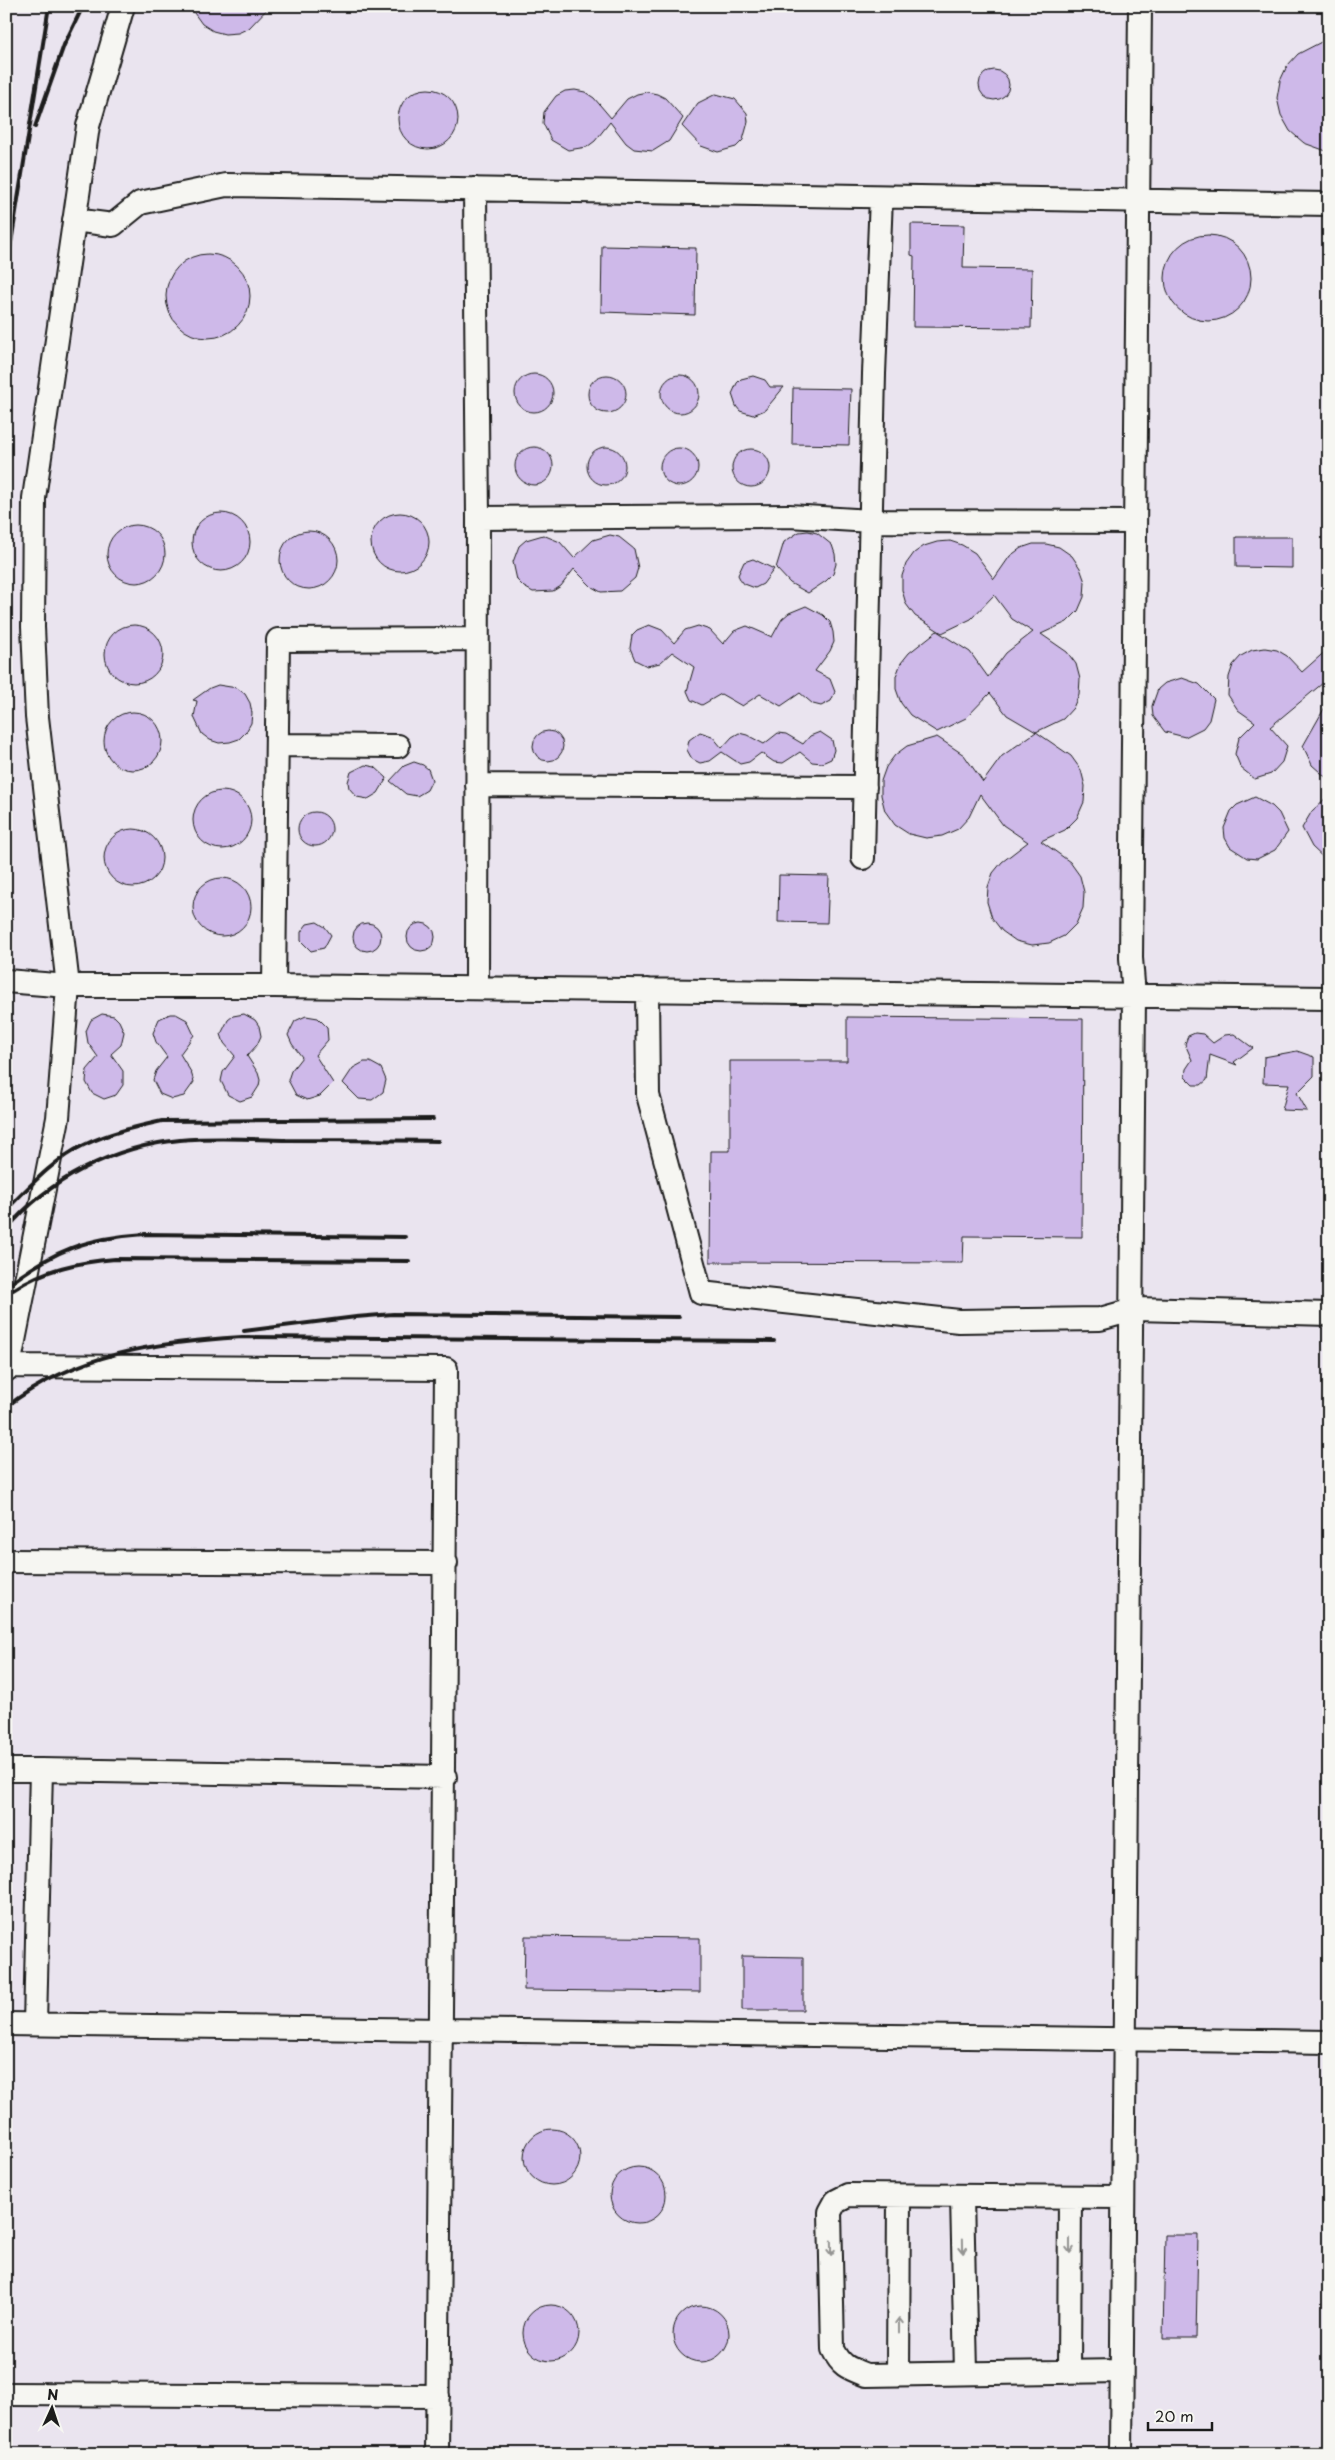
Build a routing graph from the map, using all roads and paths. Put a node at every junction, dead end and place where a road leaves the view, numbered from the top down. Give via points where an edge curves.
1 (123, 6) edge
2 (1140, 6) edge
3 (475, 189) junction
4 (881, 197) junction
5 (1138, 202) junction
6 (1329, 204) edge
7 (74, 220) junction
8 (478, 518) junction
9 (871, 522) junction
10 (1136, 522) junction
11 (477, 639) junction
12 (277, 745) junction
13 (398, 746) dead end
14 (477, 786) junction
15 (865, 788) junction
16 (863, 858) dead end
17 (6, 981) edge
18 (68, 986) junction
19 (274, 986) junction
20 (477, 988) junction
21 (647, 990) junction
22 (1134, 996) junction
23 (1329, 998) edge
24 (1132, 1310) junction
25 (1329, 1314) edge
26 (8, 1368) edge
27 (6, 1561) edge
28 (446, 1563) junction
29 (6, 1770) edge
30 (41, 1770) junction
31 (444, 1777) junction
32 (6, 2024) edge
33 (35, 2024) junction
34 (441, 2030) junction
35 (1124, 2040) junction
36 (1329, 2042) edge
37 (899, 2197) junction
38 (962, 2197) junction
39 (1070, 2197) junction
40 (1123, 2198) junction
41 (1121, 2371) junction
42 (966, 2372) junction
43 (1069, 2372) junction
44 (898, 2374) junction
45 (6, 2394) edge
46 (438, 2396) junction
47 (438, 2454) edge
48 (1121, 2454) edge

1 - 7 lane via 88,126
2 - 5 lane
3 - 4 lane
3 - 7 lane via 226,185 140,203 113,225
3 - 8 lane
4 - 5 lane
4 - 9 lane
5 - 6 lane
5 - 10 lane
7 - 18 lane via 34,498 33,628 37,717
8 - 9 lane via 789,516
8 - 11 lane
9 - 10 lane
9 - 15 lane
10 - 22 lane via 1131,958
11 - 12 lane via 278,640
11 - 14 lane
12 - 13 lane
12 - 19 lane
14 - 15 lane
14 - 20 lane
15 - 16 lane
17 - 18 lane
18 - 19 lane
18 - 26 lane via 58,1118
19 - 20 lane
20 - 21 lane
21 - 22 lane
21 - 24 lane via 648,1095 702,1293 960,1321 1100,1319
22 - 23 lane
22 - 24 lane
24 - 25 lane
24 - 35 lane
26 - 28 lane via 446,1369
27 - 28 lane
28 - 31 lane
29 - 30 lane
30 - 31 lane
30 - 33 lane
31 - 34 lane
32 - 33 lane
33 - 34 lane
34 - 35 lane
34 - 46 lane
35 - 36 lane
35 - 40 lane
37 - 38 lane
44 -> 37 lane
37 -> 44 lane via 848,2195 836,2201 830,2212 833,2349 839,2362 866,2375
38 - 39 lane
38 -> 42 lane
39 - 40 lane
39 -> 43 lane
40 - 41 lane
41 - 43 lane
41 - 48 lane
42 - 43 lane
42 - 44 lane
45 - 46 lane
46 - 47 lane

